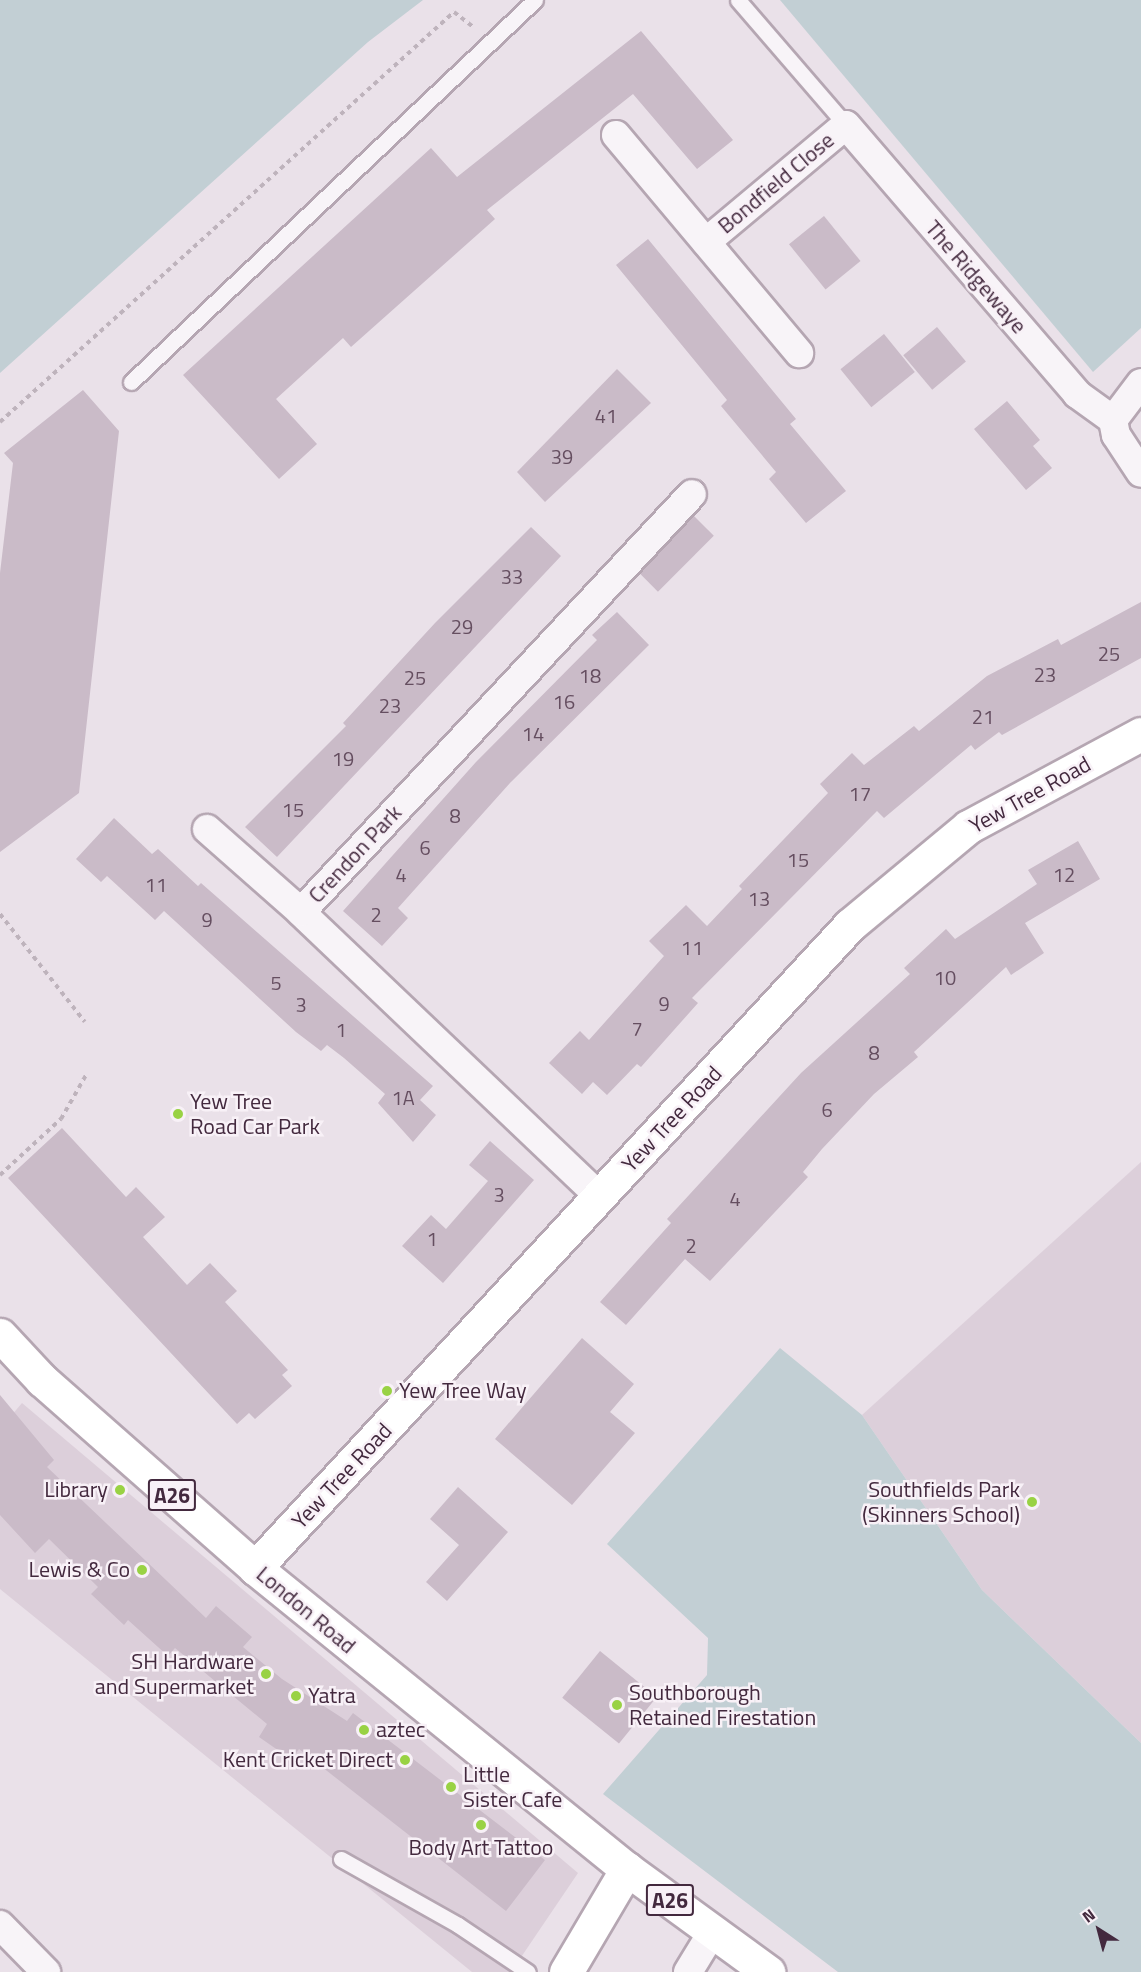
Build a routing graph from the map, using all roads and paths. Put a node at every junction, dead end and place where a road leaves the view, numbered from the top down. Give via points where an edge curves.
1 (535, 0) edge
2 (738, 0) edge
3 (489, 39) junction
4 (846, 125) junction
5 (616, 135) dead end
6 (706, 242) junction
7 (799, 353) dead end
8 (131, 382) dead end
9 (1141, 383) edge
10 (1113, 420) junction
11 (0, 422) edge
12 (1141, 473) edge
13 (692, 494) dead end
14 (1141, 734) edge
15 (207, 828) dead end
16 (301, 912) junction
17 (0, 914) edge
18 (85, 1022) dead end
19 (86, 1075) dead end
20 (0, 1175) edge
21 (600, 1197) junction
22 (2, 1342) edge
23 (255, 1568) junction
24 (341, 1859) dead end
25 (627, 1869) junction
26 (0, 1924) edge
27 (713, 1931) junction
28 (46, 1972) edge
29 (528, 1972) edge
30 (566, 1972) edge
31 (688, 1972) edge
32 (768, 1972) edge

1 - 3 lane
2 - 4 lane
3 - 8 lane
3 - 11 path via 454,12
4 - 6 street, Bondfield Close
4 - 10 street, The Ridgewaye via 1077,394
5 - 6 street, Bondfield Close
6 - 7 street, Bondfield Close
9 - 10 street
10 - 12 street via 1116,435
13 - 16 street, Crendon Park
14 - 21 main road, Yew Tree Road via 968,827 850,925
15 - 16 street
16 - 21 street, Crendon Park
17 - 18 path
19 - 20 path via 62,1119
21 - 23 main road, Yew Tree Road
22 - 23 main road, London Road / A26
23 - 25 main road, London Road / A26
24 - 29 lane via 458,1925
25 - 27 main road, A26
25 - 30 main road
26 - 28 street
27 - 31 street
27 - 32 main road, A26

